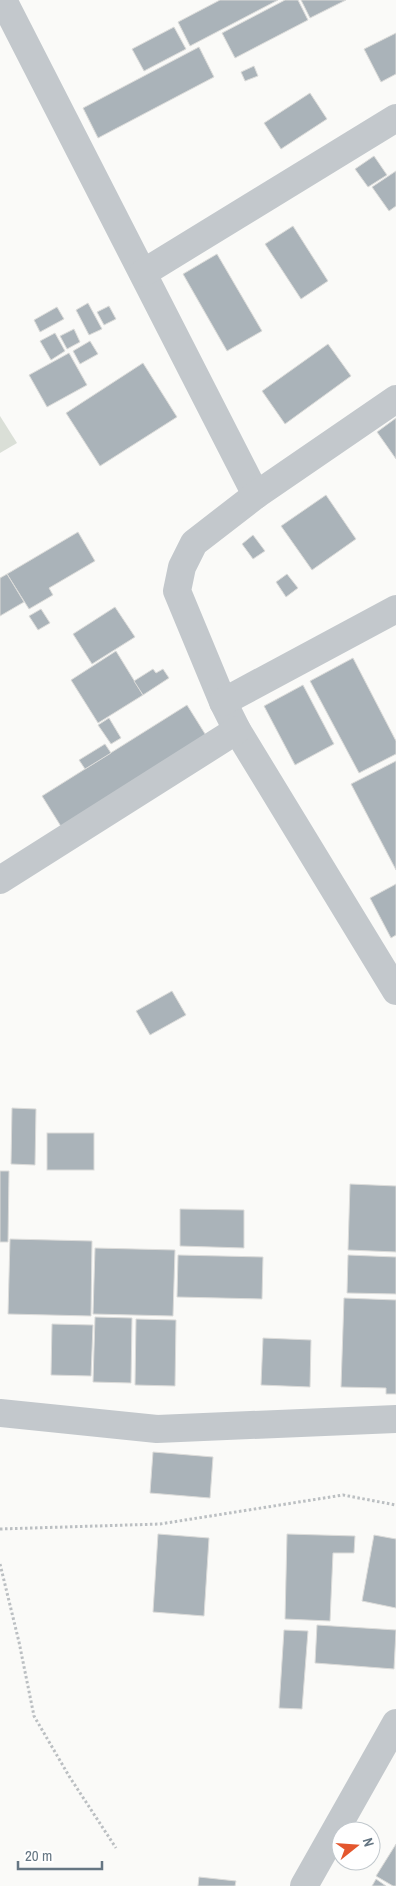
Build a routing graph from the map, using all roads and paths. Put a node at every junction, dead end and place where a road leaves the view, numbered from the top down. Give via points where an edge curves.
1 (3, 0) edge
2 (396, 118) edge
3 (143, 273) junction
4 (396, 399) edge
5 (256, 494) junction
6 (396, 610) edge
7 (223, 702) junction
8 (237, 730) junction
9 (0, 880) edge
10 (396, 991) edge
11 (0, 1413) edge
12 (396, 1419) edge
13 (396, 1505) edge
14 (0, 1529) edge
15 (0, 1564) edge
16 (396, 1724) edge
17 (116, 1848) dead end
18 (304, 1886) edge

1 - 3 street
2 - 3 street
3 - 5 street
4 - 5 street
5 - 7 street via 194,543 182,567 177,591
6 - 7 street
7 - 8 street
8 - 9 street
8 - 10 street
11 - 12 street via 157,1429
13 - 14 path via 343,1495 160,1524
15 - 17 path via 34,1716
16 - 18 street

